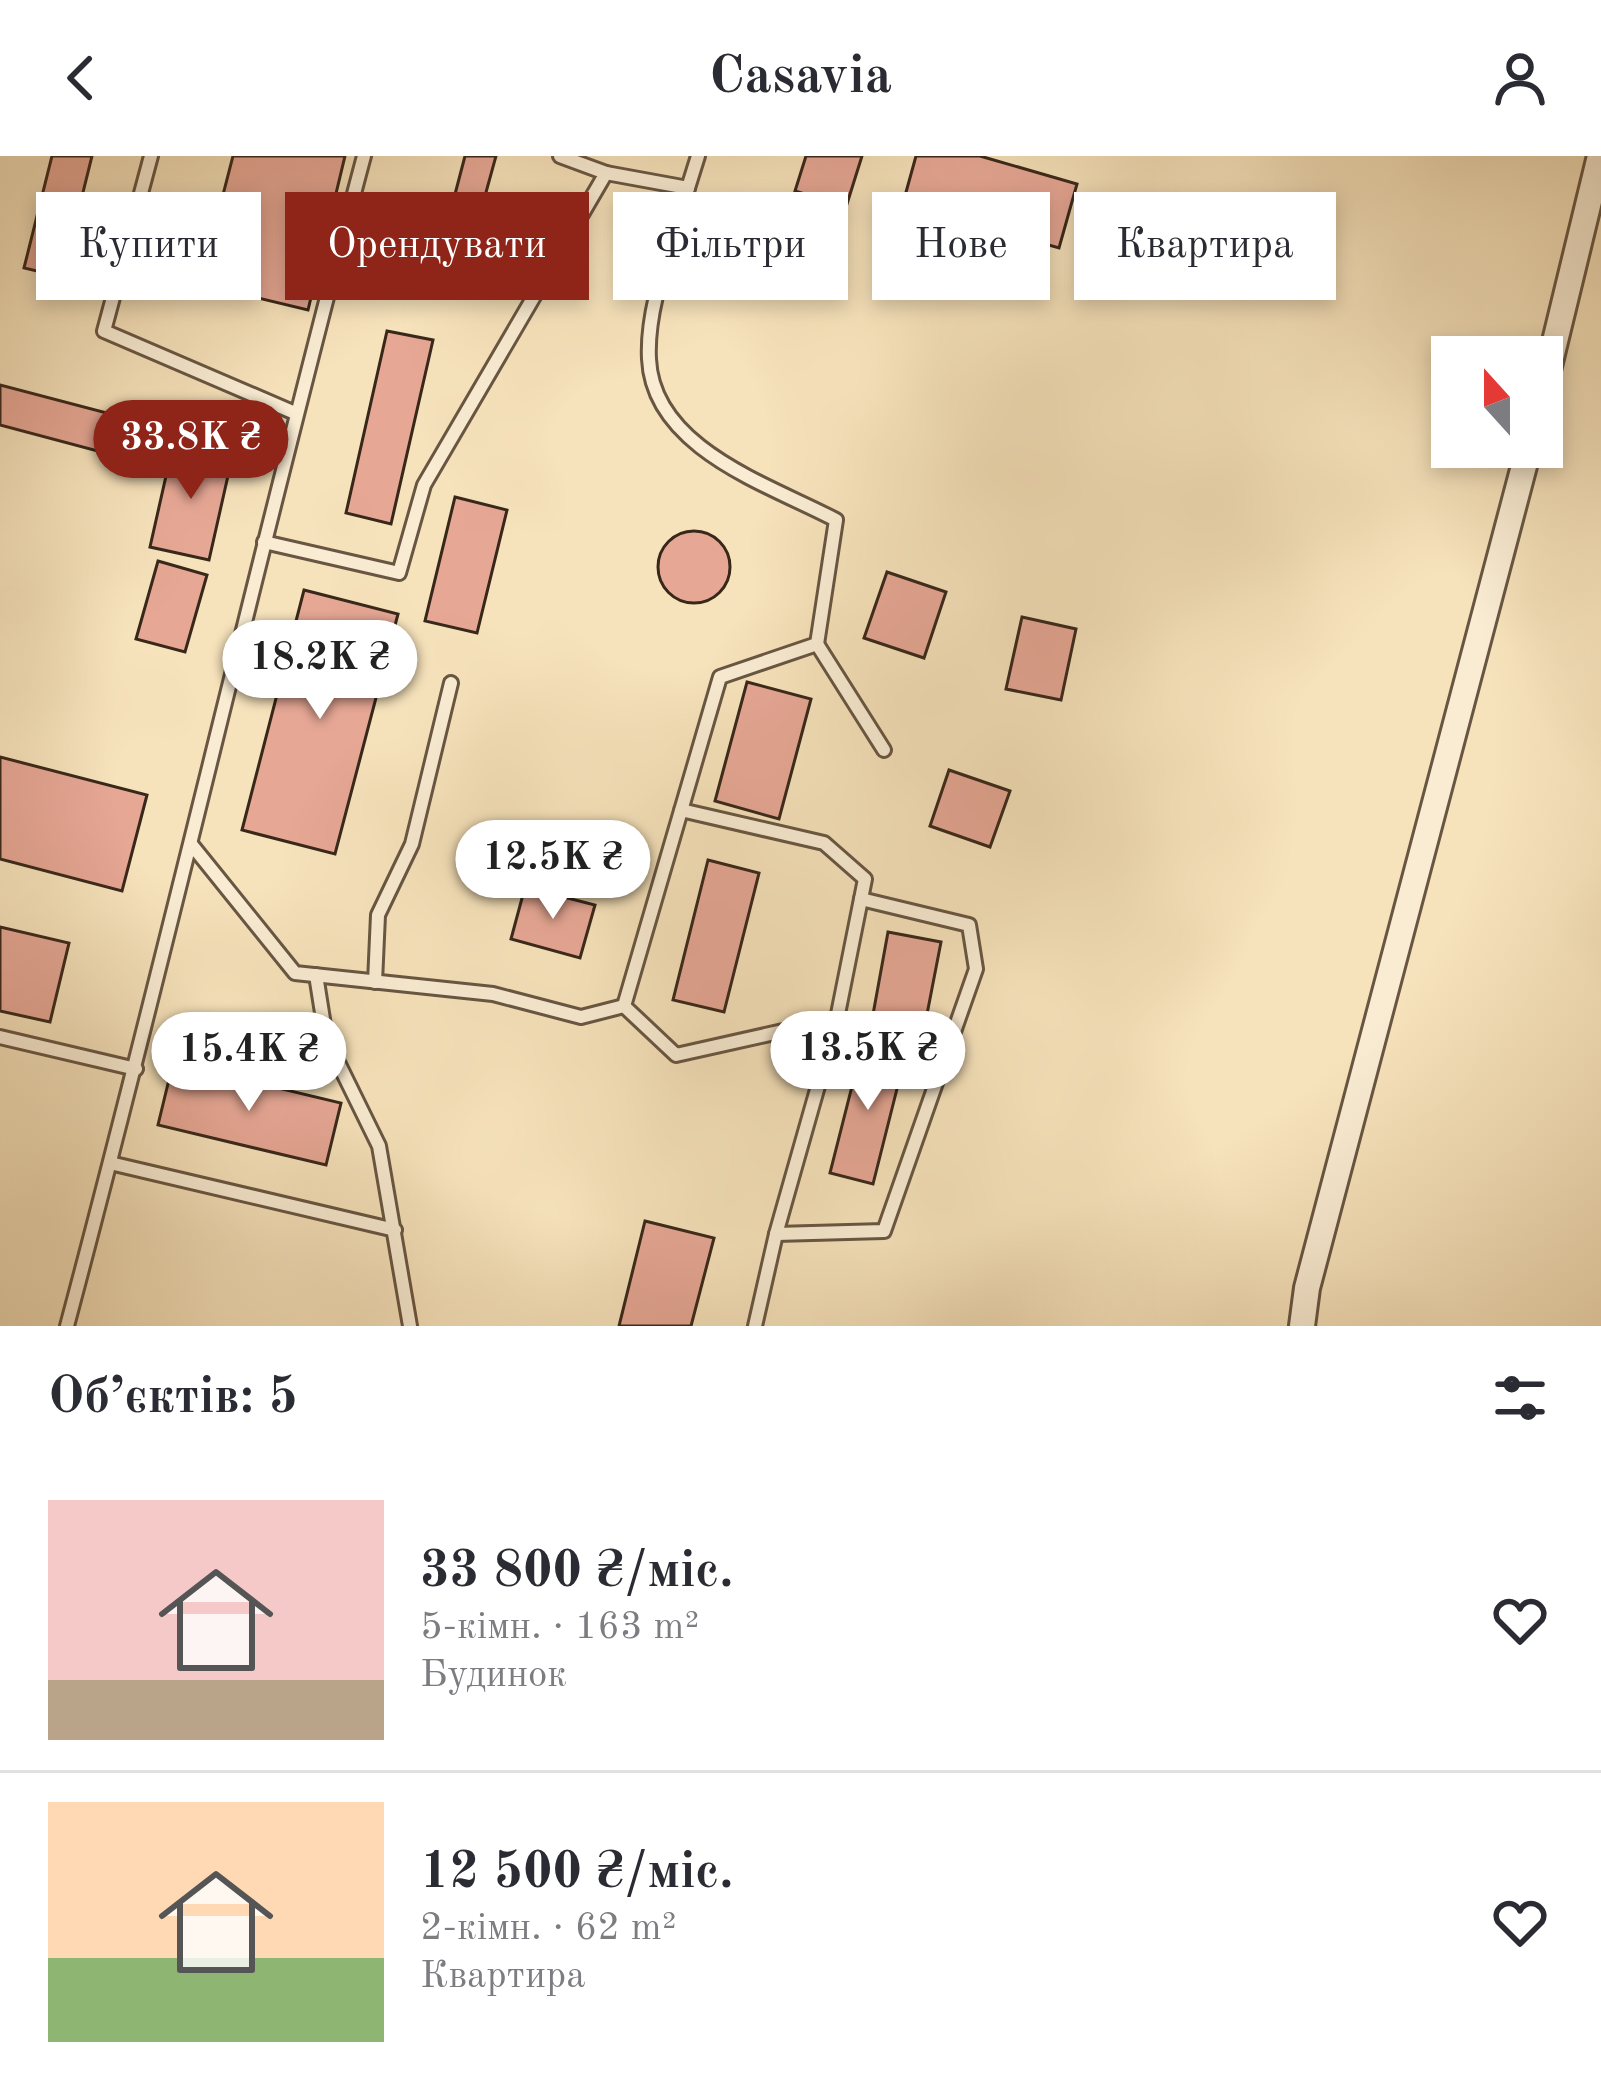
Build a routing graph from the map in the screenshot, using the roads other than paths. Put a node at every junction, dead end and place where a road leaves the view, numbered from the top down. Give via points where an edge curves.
1 (151, 156) edge
2 (364, 156) edge
3 (560, 156) edge
4 (698, 156) edge
5 (1600, 156) edge
6 (606, 172) junction
7 (688, 188) junction
8 (1556, 336) edge
9 (295, 413) junction
10 (1523, 468) edge
11 (264, 542) junction
12 (818, 644) junction
13 (451, 682) dead end
14 (884, 750) dead end
15 (681, 810) junction
16 (190, 844) junction
17 (862, 899) junction
18 (316, 975) junction
19 (374, 982) junction
20 (624, 1006) junction
21 (837, 1019) junction
22 (0, 1037) edge
23 (136, 1069) junction
24 (110, 1163) junction
25 (395, 1230) junction
26 (776, 1234) junction
27 (67, 1326) edge
28 (410, 1326) edge
29 (755, 1326) edge
30 (1302, 1326) edge

1 - 9 lane via 104,331
2 - 9 lane
3 - 6 lane
4 - 7 lane
5 - 8 street
6 - 7 lane
6 - 11 lane via 424,485 399,573
7 - 12 lane via 651,327 655,395 706,451 836,520
9 - 11 lane
10 - 30 street
11 - 16 lane
12 - 14 lane
12 - 15 lane via 720,677
13 - 19 lane via 412,844 378,915
15 - 17 lane via 824,843 865,879
15 - 20 lane
16 - 18 lane via 295,973
16 - 23 lane
17 - 21 lane
17 - 26 lane via 969,925 976,969 884,1231
18 - 19 lane
18 - 25 lane via 326,1038 379,1146
19 - 20 lane via 493,994 581,1017
20 - 21 lane via 676,1055
21 - 26 lane
22 - 23 lane
23 - 24 lane
24 - 25 lane
24 - 27 lane
25 - 28 lane
26 - 29 lane

